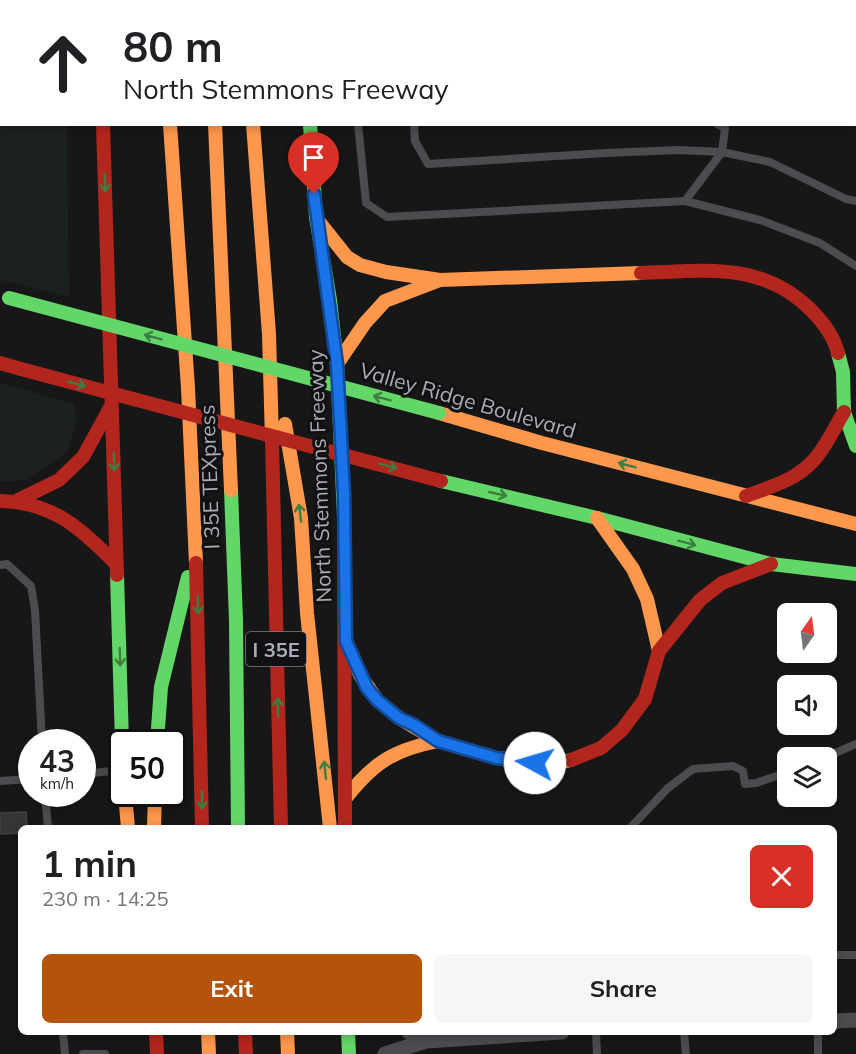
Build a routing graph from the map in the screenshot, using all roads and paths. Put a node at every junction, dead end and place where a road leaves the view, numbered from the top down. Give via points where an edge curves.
1 (103, 126) edge
2 (170, 126) edge
3 (215, 126) edge
4 (253, 126) edge
5 (310, 126) edge
6 (358, 126) edge
7 (414, 126) edge
8 (727, 126) edge
9 (722, 152) junction
10 (685, 201) junction
11 (856, 201) edge
12 (316, 217) junction
13 (856, 266) edge
14 (440, 280) junction
15 (5, 297) edge
16 (269, 334) junction
17 (0, 363) edge
18 (337, 364) junction
19 (112, 403) junction
20 (844, 412) junction
21 (856, 446) edge
22 (746, 496) junction
23 (18, 500) junction
24 (0, 501) edge
25 (597, 518) junction
26 (856, 524) edge
27 (196, 546) junction
28 (771, 564) junction
29 (0, 565) edge
30 (117, 565) junction
31 (856, 574) edge
32 (346, 641) junction
33 (659, 651) junction
34 (41, 729) edge
35 (122, 729) edge
36 (158, 729) edge
37 (438, 741) junction
38 (856, 744) edge
39 (837, 752) edge
40 (777, 776) edge
41 (18, 780) edge
42 (0, 781) edge
43 (345, 799) junction
44 (46, 807) edge
45 (126, 807) edge
46 (155, 807) edge
47 (48, 825) edge
48 (128, 825) edge
49 (154, 825) edge
50 (202, 825) edge
51 (238, 825) edge
52 (281, 825) edge
53 (330, 825) edge
54 (345, 825) edge
55 (633, 825) edge
56 (837, 955) edge
57 (856, 955) edge
58 (856, 1020) edge
59 (837, 1021) edge
60 (63, 1035) edge
61 (146, 1035) edge
62 (156, 1035) edge
63 (208, 1035) edge
64 (245, 1035) edge
65 (287, 1035) edge
66 (348, 1035) edge
67 (415, 1035) edge
68 (508, 1035) edge
69 (596, 1035) edge
70 (684, 1035) edge
71 (818, 1035) edge
72 (426, 1041) junction
73 (65, 1054) edge
74 (83, 1054) edge
75 (105, 1054) edge
76 (147, 1054) edge
77 (157, 1054) edge
78 (209, 1054) edge
79 (246, 1054) edge
80 (288, 1054) edge
81 (349, 1054) edge
82 (385, 1054) edge
83 (597, 1054) edge
84 (686, 1054) edge
85 (818, 1054) edge

1 -> 19 main road
2 - 27 main road via 184,301
3 - 51 main road, I 35E TEXpress via 236,620
4 - 16 main road, I 35E
5 - 12 main road, North Stemmons Freeway
6 - 10 lane via 366,203 387,217
7 - 9 lane via 415,141 428,164 679,150
8 - 9 lane
9 - 10 lane
9 - 11 lane via 770,162
10 - 13 lane via 760,220 820,243
12 - 14 main road via 335,246 363,267 378,273
12 - 18 main road, North Stemmons Freeway
14 - 18 main road via 385,301
14 - 20 main road via 721,270 770,280 800,299 835,340 843,372
22 -> 15 main road, Valley Ridge Boulevard, bridge
52 -> 16 main road, I 35E
53 -> 16 main road via 301,518
17 -> 25 main road, bridge via 441,481
18 - 32 main road, North Stemmons Freeway
19 - 23 main road via 83,457 59,480
19 -> 30 main road
20 - 21 main road
20 - 22 main road via 814,461 787,481
22 - 26 main road, Valley Ridge Boulevard
23 - 24 main road
23 - 30 main road via 59,514 88,534
25 -> 28 main road
25 - 33 main road via 633,569 647,599
27 - 36 main road via 160,687
27 -> 50 main road
28 - 31 main road
28 - 33 main road via 722,583 700,600
29 - 34 lane via 7,564 31,586
30 -> 35 main road
32 - 37 main road via 360,675 377,700
32 - 43 main road, North Stemmons Freeway
33 - 37 main road via 645,699 622,730 601,748 580,758 558,763 496,758
37 - 43 main road via 381,759
38 - 39 lane
40 - 55 lane via 745,784 743,771 733,766 693,769 668,788
41 - 42 lane
43 - 54 main road, North Stemmons Freeway
44 - 47 lane
45 - 48 main road
46 - 49 main road
56 - 57 lane
58 - 59 street
60 - 73 lane
61 - 76 main road
62 - 77 main road
63 - 78 main road
64 - 79 main road
65 - 80 main road
66 - 81 main road
67 - 72 street
68 - 72 street
69 - 83 lane
70 - 84 lane
71 - 85 lane
72 - 82 street
74 - 75 lane

